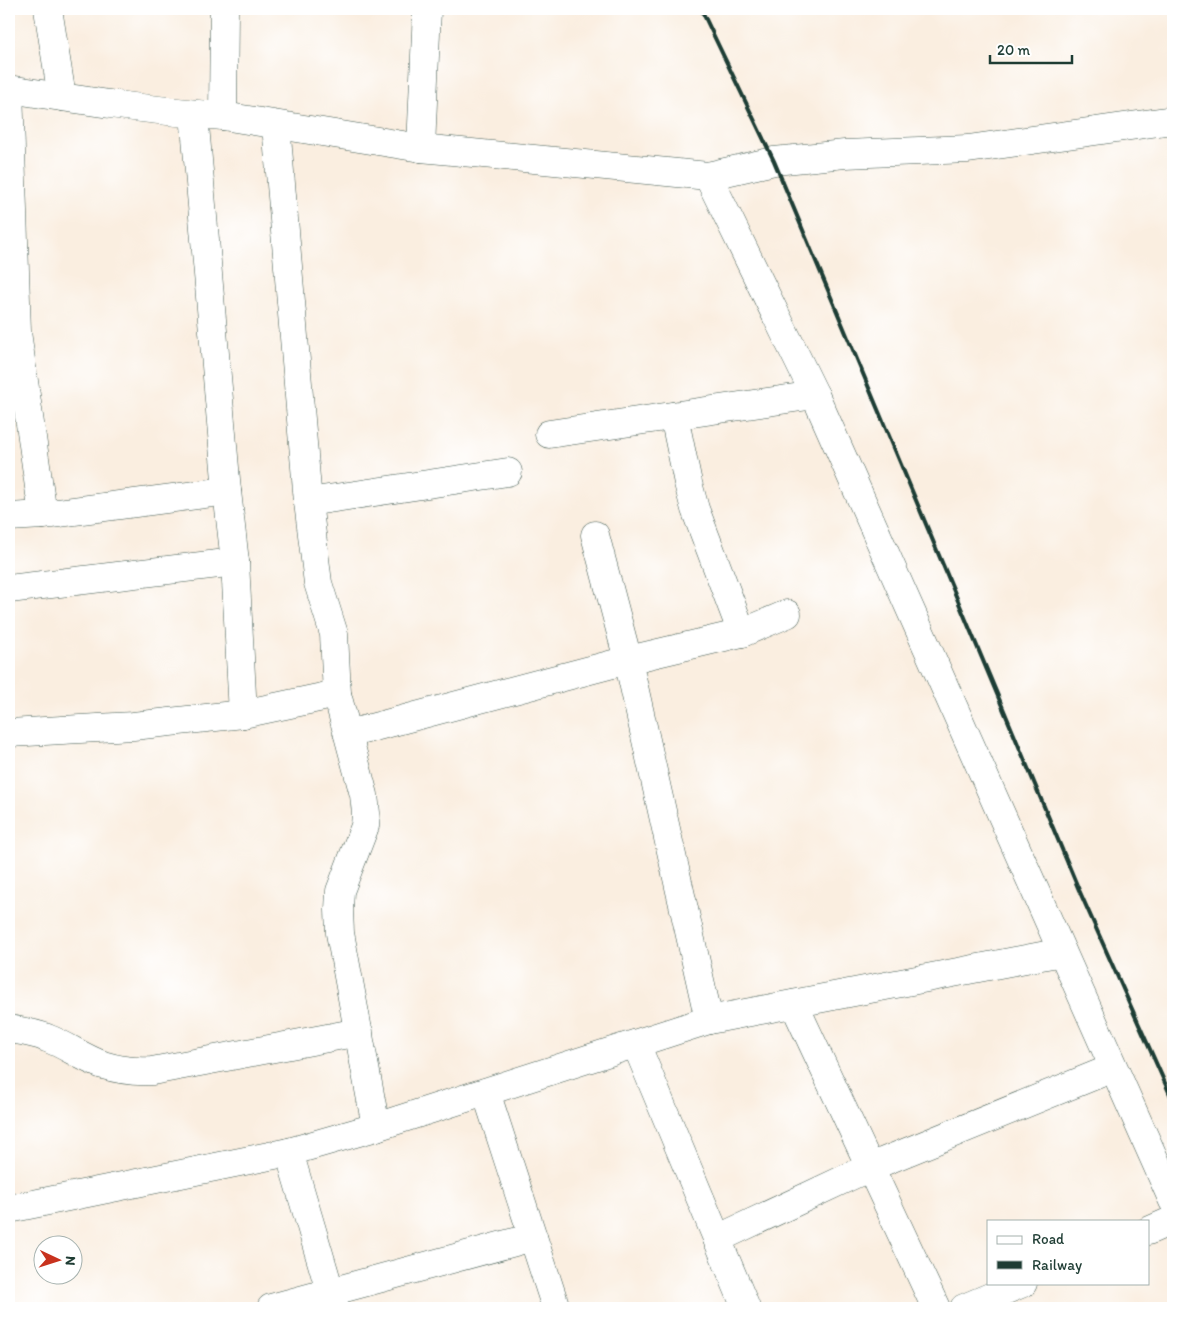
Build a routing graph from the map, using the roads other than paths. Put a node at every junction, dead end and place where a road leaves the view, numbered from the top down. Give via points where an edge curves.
1 (48, 9) edge
2 (224, 9) edge
3 (427, 9) edge
4 (9, 89) edge
5 (62, 97) junction
6 (194, 114) junction
7 (223, 116) junction
8 (1173, 120) edge
9 (276, 125) junction
10 (421, 148) junction
11 (708, 176) junction
12 (13, 332) edge
13 (815, 395) junction
14 (674, 416) junction
15 (550, 434) dead end
16 (508, 472) dead end
17 (227, 491) junction
18 (308, 502) junction
19 (43, 515) junction
20 (9, 517) edge
21 (596, 535) dead end
22 (235, 562) junction
23 (9, 589) edge
24 (787, 614) dead end
25 (742, 633) junction
26 (628, 660) junction
27 (337, 694) junction
28 (243, 714) junction
29 (9, 733) edge
30 (348, 734) junction
31 (1062, 952) junction
32 (794, 1004) junction
33 (709, 1020) junction
34 (9, 1029) edge
35 (359, 1032) junction
36 (636, 1044) junction
37 (1113, 1068) junction
38 (486, 1092) junction
39 (376, 1127) junction
40 (289, 1152) junction
41 (870, 1167) junction
42 (1173, 1201) edge
43 (9, 1209) edge
44 (1173, 1220) edge
45 (1150, 1230) edge
46 (533, 1237) junction
47 (717, 1239) junction
48 (1022, 1284) edge
49 (332, 1300) edge
50 (270, 1308) edge
51 (556, 1308) edge
52 (746, 1308) edge
53 (936, 1308) edge
54 (964, 1308) edge

1 - 5 street
2 - 7 street
3 - 10 street
4 - 5 street
4 - 12 street
5 - 6 street
6 - 7 street
6 - 17 street
7 - 9 street
8 - 11 street via 968,149 844,154 774,161
9 - 10 street
9 - 18 street
10 - 11 street
11 - 13 street
12 - 19 street
13 - 14 street
13 - 31 street
14 - 15 street
14 - 25 street via 695,509
16 - 18 street
17 - 19 street
17 - 22 street
18 - 27 street via 318,583 334,634
19 - 20 street
21 - 26 street
22 - 23 street
22 - 28 street
24 - 25 street
25 - 26 street
26 - 30 street
26 - 33 street
27 - 28 street
27 - 30 street
28 - 29 street via 133,726
30 - 35 street via 366,813 365,826 340,891 338,910
31 - 32 street
31 - 37 street
32 - 33 street
32 - 41 street
33 - 36 street
34 - 35 street via 47,1038 101,1065 138,1072
35 - 39 street
36 - 38 street
36 - 47 street
37 - 41 street
37 - 42 street
38 - 39 street
38 - 46 street
39 - 40 street
40 - 43 street
40 - 49 street
41 - 47 street
41 - 53 street
44 - 45 street
46 - 49 street
46 - 51 street
47 - 52 street
48 - 54 street
49 - 50 street

